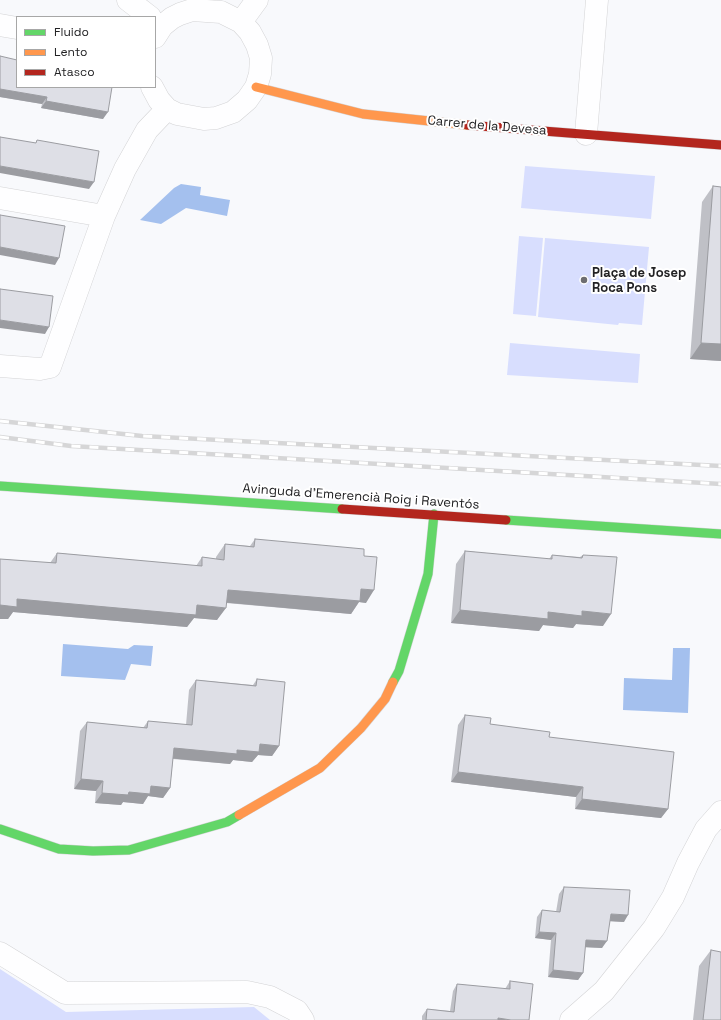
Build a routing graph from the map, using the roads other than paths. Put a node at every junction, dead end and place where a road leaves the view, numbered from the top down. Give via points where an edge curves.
1 (128, 0) edge
2 (257, 0) edge
3 (597, 0) edge
4 (146, 16) edge
5 (241, 22) junction
6 (0, 24) edge
7 (156, 25) edge
8 (16, 28) edge
9 (256, 87) junction
10 (153, 88) edge
11 (167, 109) junction
12 (586, 134) junction
13 (721, 145) edge
14 (0, 198) edge
15 (104, 216) junction
16 (0, 366) edge
17 (0, 486) edge
18 (434, 514) junction
19 (721, 534) edge
20 (721, 812) edge
21 (0, 829) edge
22 (0, 953) edge
23 (303, 1020) edge
24 (571, 1020) edge

1 - 4 street
2 - 5 street
3 - 12 street
5 - 7 street via 221,12 192,10
5 - 9 street via 257,45 260,58 260,74
6 - 8 street
9 - 11 street via 247,100 233,112 216,118 187,118
9 - 12 street, Carrer de la Devesa via 364,114
10 - 11 street
11 - 15 street via 147,130 125,169
12 - 13 street, Carrer de la Devesa
14 - 15 street
15 - 16 street via 50,367 40,370
17 - 18 street, Avinguda d'Emerencià Roig i Raventós
18 - 19 street, Avinguda d'Emerencià Roig i Raventós
18 - 21 street via 428,574 399,671 385,699 361,728 320,768 227,822 129,850 59,849
20 - 24 street via 706,829 673,897 654,928 604,991
22 - 23 street via 65,993 248,992 270,996 297,1011

